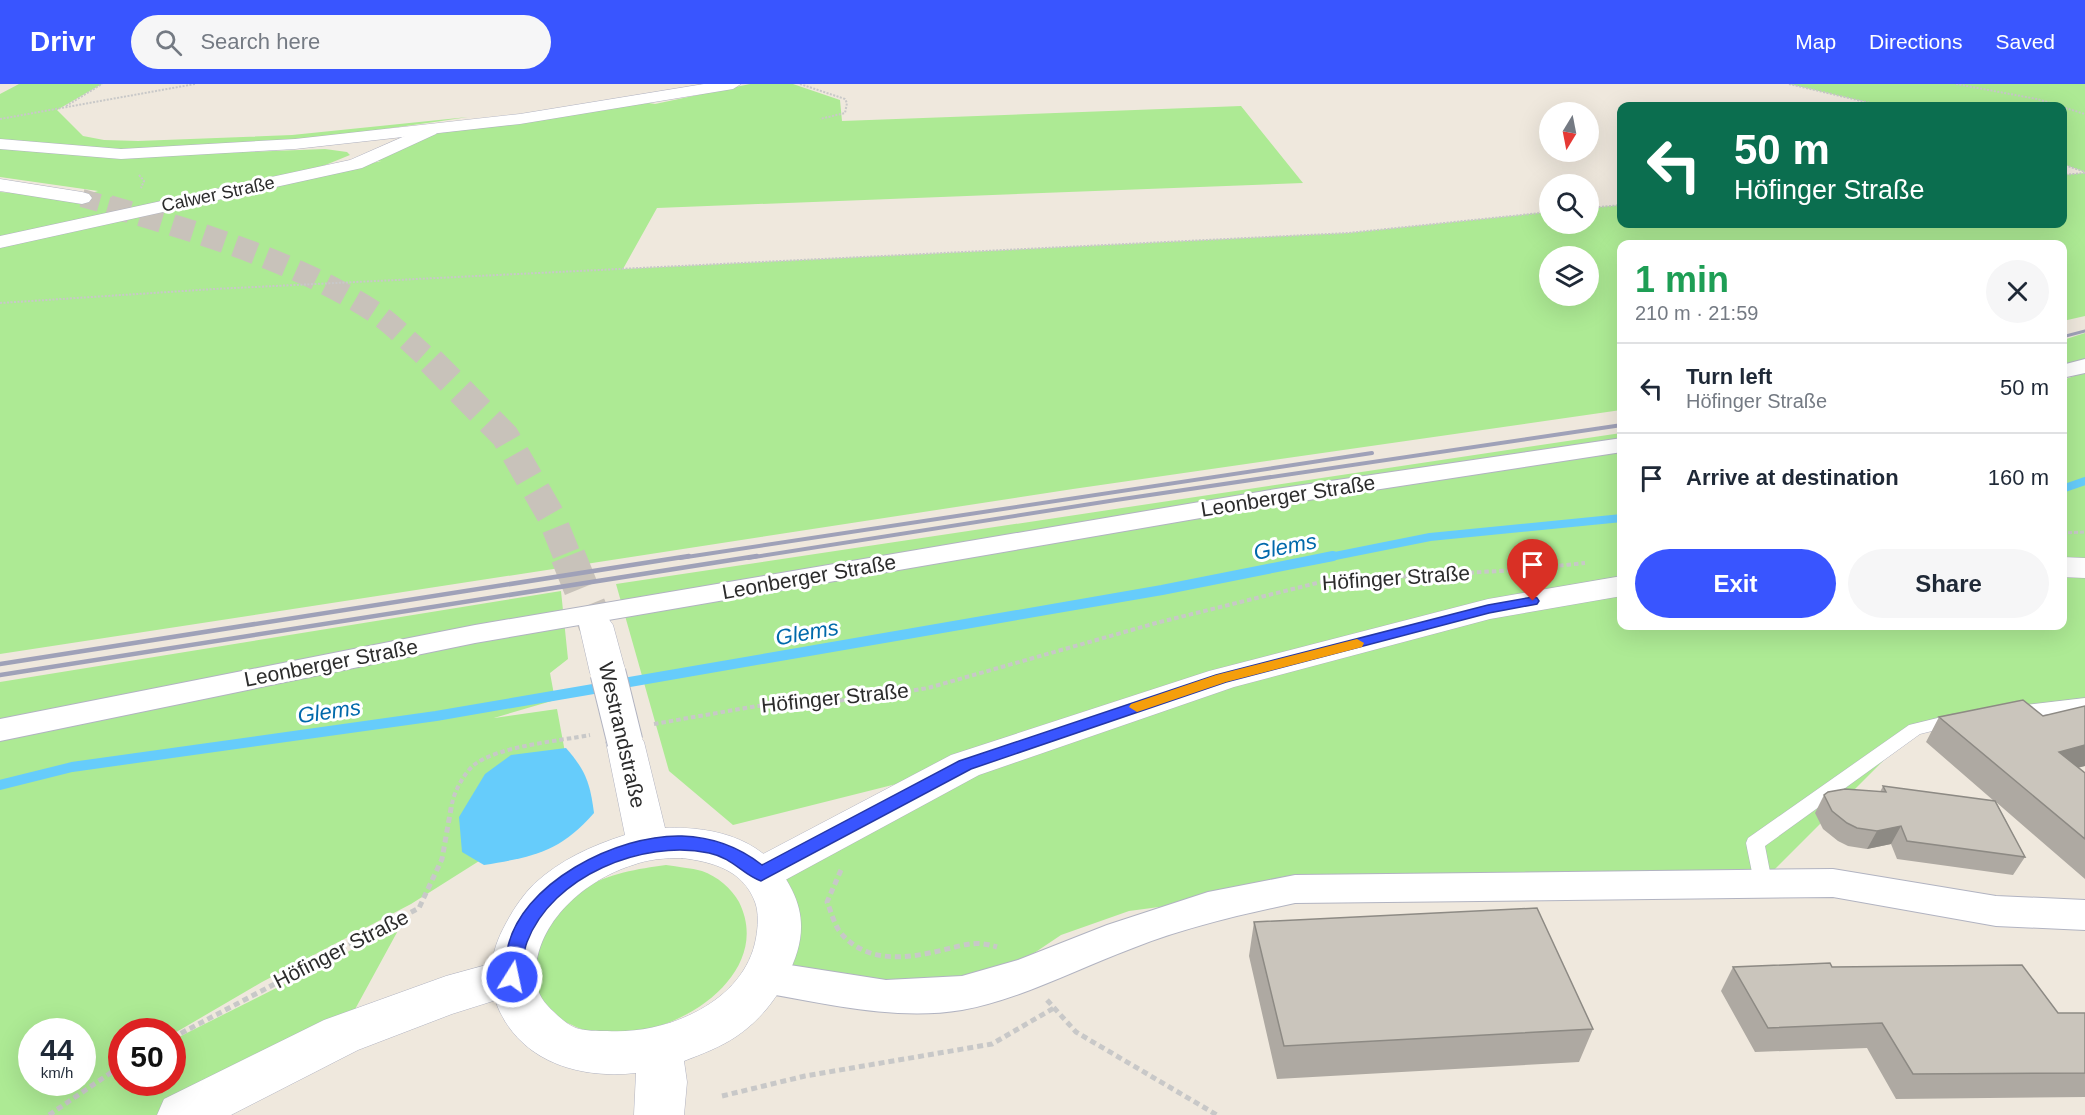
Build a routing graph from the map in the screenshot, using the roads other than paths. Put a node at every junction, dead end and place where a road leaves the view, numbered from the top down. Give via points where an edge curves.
1 (733, 84) edge
2 (430, 130) junction
3 (400, 134) junction
4 (0, 144) edge
5 (295, 144) junction
6 (362, 156) junction
7 (339, 167) junction
8 (0, 185) edge
9 (82, 198) tunnel mouth
10 (0, 242) edge
11 (2085, 366) edge
12 (2067, 371) edge
13 (1617, 446) edge
14 (2067, 567) edge
15 (2085, 568) edge
16 (1617, 587) edge
17 (596, 625) tunnel mouth
18 (2085, 704) edge
19 (2001, 714) edge
20 (1970, 717) edge
21 (0, 730) edge
22 (648, 845) junction
23 (761, 874) junction
24 (1762, 882) junction
25 (2085, 915) edge
26 (512, 977) junction
27 (764, 977) junction
28 (658, 1049) junction
29 (182, 1115) edge
30 (659, 1115) edge

1 - 2 main road
2 - 3 main road
2 - 7 main road, Calwer Straße via 371,159
3 - 5 main road
3 - 6 main road
4 - 5 main road via 121,154
5 - 6 main road via 350,148
6 - 7 main road
7 - 10 main road, Calwer Straße
8 - 9 main road
11 - 12 street
13 - 21 street, Leonberger Straße via 1276,497 475,634
14 - 15 main road
16 - 23 main road, Höfinger Straße via 1488,609 1222,679 965,765
17 - 22 main road, Westrandstraße, bridge
18 - 19 lane
20 - 24 lane via 1915,729 1755,843
22 - 23 main road via 682,843 712,847 740,857
22 - 26 main road via 607,857 569,878 538,907 518,941
23 - 27 main road via 776,895 781,921 777,949
24 - 25 street via 1833,883 1996,911
24 - 27 street via 1294,889 1208,907 1120,936 1024,975 962,993 886,998
26 - 28 main road via 520,1008 542,1033 576,1050 618,1055
26 - 29 main road via 446,996 341,1035
27 - 28 main road via 739,1007 705,1031
28 - 30 main road via 662,1082

